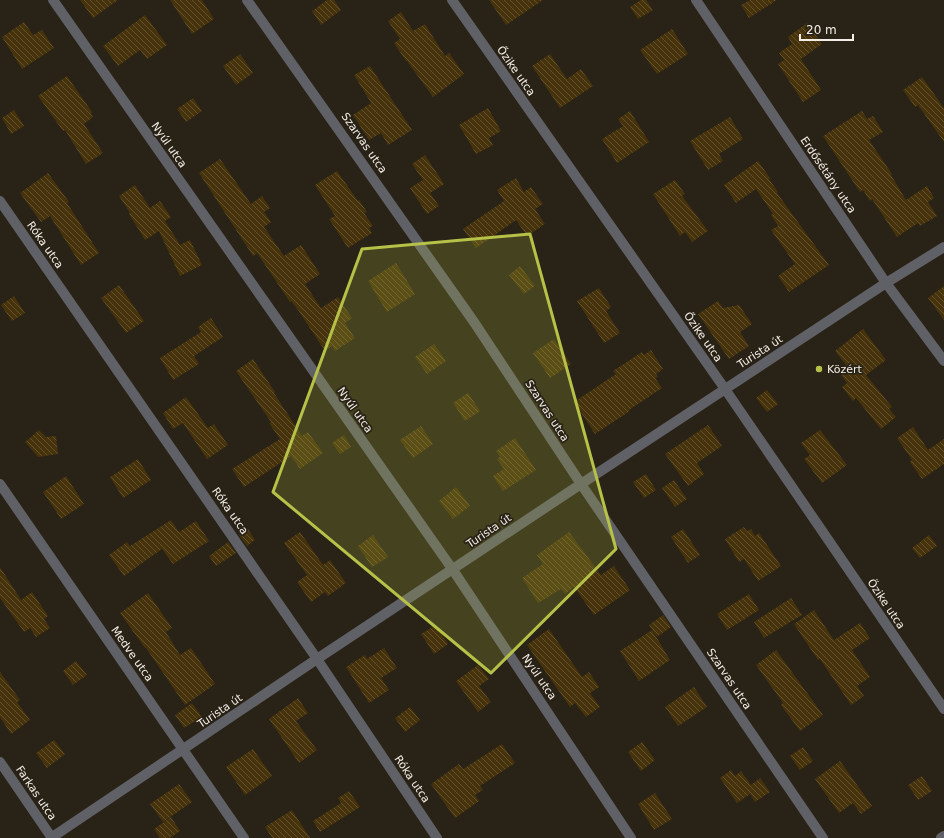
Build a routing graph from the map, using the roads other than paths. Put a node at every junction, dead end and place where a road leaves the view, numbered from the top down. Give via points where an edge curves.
1 (53, 0) edge
2 (247, 0) edge
3 (452, 0) edge
4 (696, 0) edge
5 (0, 201) edge
6 (944, 248) edge
7 (886, 283) junction
8 (944, 361) edge
9 (725, 389) junction
10 (0, 484) edge
11 (581, 484) junction
12 (453, 570) junction
13 (317, 659) junction
14 (944, 709) edge
15 (184, 749) junction
16 (0, 762) edge
17 (944, 836) edge
18 (51, 838) edge
19 (244, 838) edge
20 (437, 838) edge
21 (631, 838) edge
22 (823, 838) edge
23 (941, 838) edge

1 - 12 street, Nyúl utca
2 - 11 street, Szarvas utca via 474,322
3 - 9 street, Őzike utca
4 - 7 street, Erdősétány utca
5 - 13 street, Róka utca
6 - 7 street, Turista út
7 - 8 street, Erdősétány utca
7 - 9 street, Turista út
9 - 11 street, Turista út
9 - 14 street, Őzike utca
10 - 15 street, Medve utca
11 - 12 street, Turista út
11 - 22 street, Szarvas utca
12 - 13 street, Turista út
12 - 21 street, Nyúl utca
13 - 15 street, Turista út
13 - 20 street, Róka utca
15 - 18 street, Turista út
15 - 19 street, Medve utca
16 - 18 street, Farkas utca
17 - 23 street

